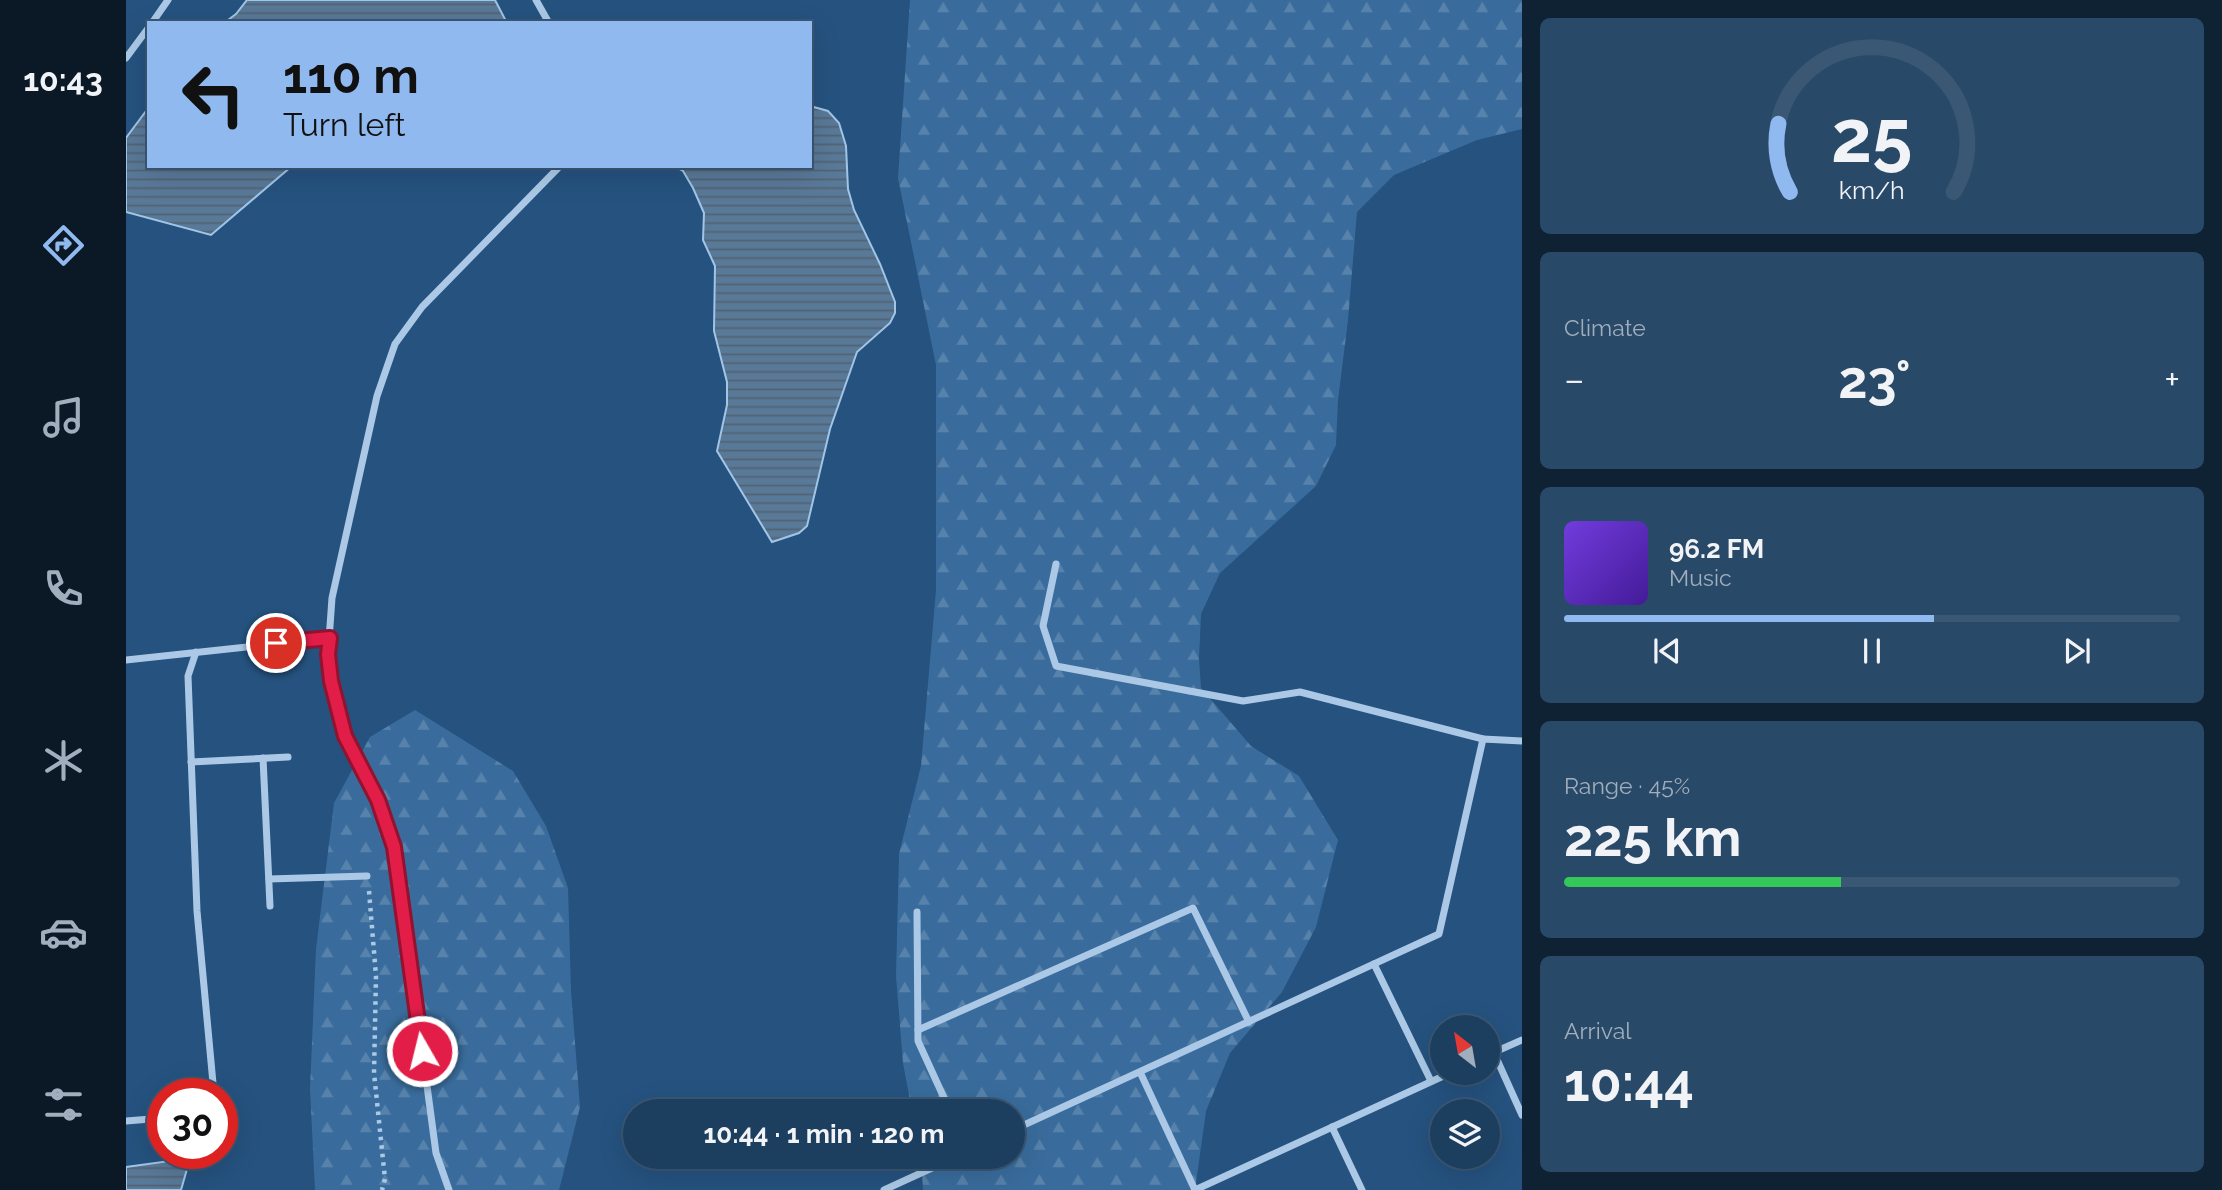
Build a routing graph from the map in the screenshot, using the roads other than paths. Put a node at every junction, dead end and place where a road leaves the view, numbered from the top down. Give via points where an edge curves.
1 (168, 0) edge
2 (536, 0) edge
3 (153, 21) edge
4 (548, 21) edge
5 (147, 29) edge
6 (126, 58) edge
7 (558, 168) edge
8 (1056, 564) dead end
9 (330, 638) junction
10 (196, 652) junction
11 (126, 660) edge
12 (1483, 739) junction
13 (1522, 741) edge
14 (288, 757) dead end
15 (263, 758) junction
16 (191, 762) junction
17 (367, 876) road end
18 (269, 879) junction
19 (270, 906) dead end
20 (917, 912) dead end
21 (1374, 964) junction
22 (1249, 1022) junction
23 (918, 1031) junction
24 (1522, 1040) edge
25 (1500, 1050) edge
26 (1140, 1072) junction
27 (1500, 1072) edge
28 (213, 1078) edge
29 (1430, 1079) edge
30 (1430, 1081) edge
31 (945, 1099) edge
32 (1522, 1115) edge
33 (147, 1119) edge
34 (126, 1121) edge
35 (1025, 1125) edge
36 (1332, 1127) junction
37 (930, 1169) edge
38 (449, 1190) edge
39 (884, 1190) edge
40 (1195, 1190) edge
41 (1362, 1190) edge

1 - 3 street
2 - 4 street
5 - 6 street
7 - 9 street via 422,307 396,344 377,396 332,598
8 - 12 street via 1043,626 1056,666 1243,701 1300,692
9 - 10 street
9 - 38 street via 331,681 345,736 378,800 394,847 436,1153
10 - 11 street
10 - 16 street via 188,676
12 - 13 street
12 - 21 street via 1438,934
14 - 15 street
15 - 16 street
15 - 18 street
16 - 28 street via 197,911
17 - 18 street
18 - 19 street
20 - 23 street
21 - 22 street
21 - 29 street
22 - 23 street via 1193,908
22 - 26 street
23 - 31 street via 918,1041
24 - 25 street
26 - 35 street
26 - 40 street
27 - 32 street
30 - 36 street
33 - 34 street
36 - 40 street
36 - 41 street
37 - 39 street

